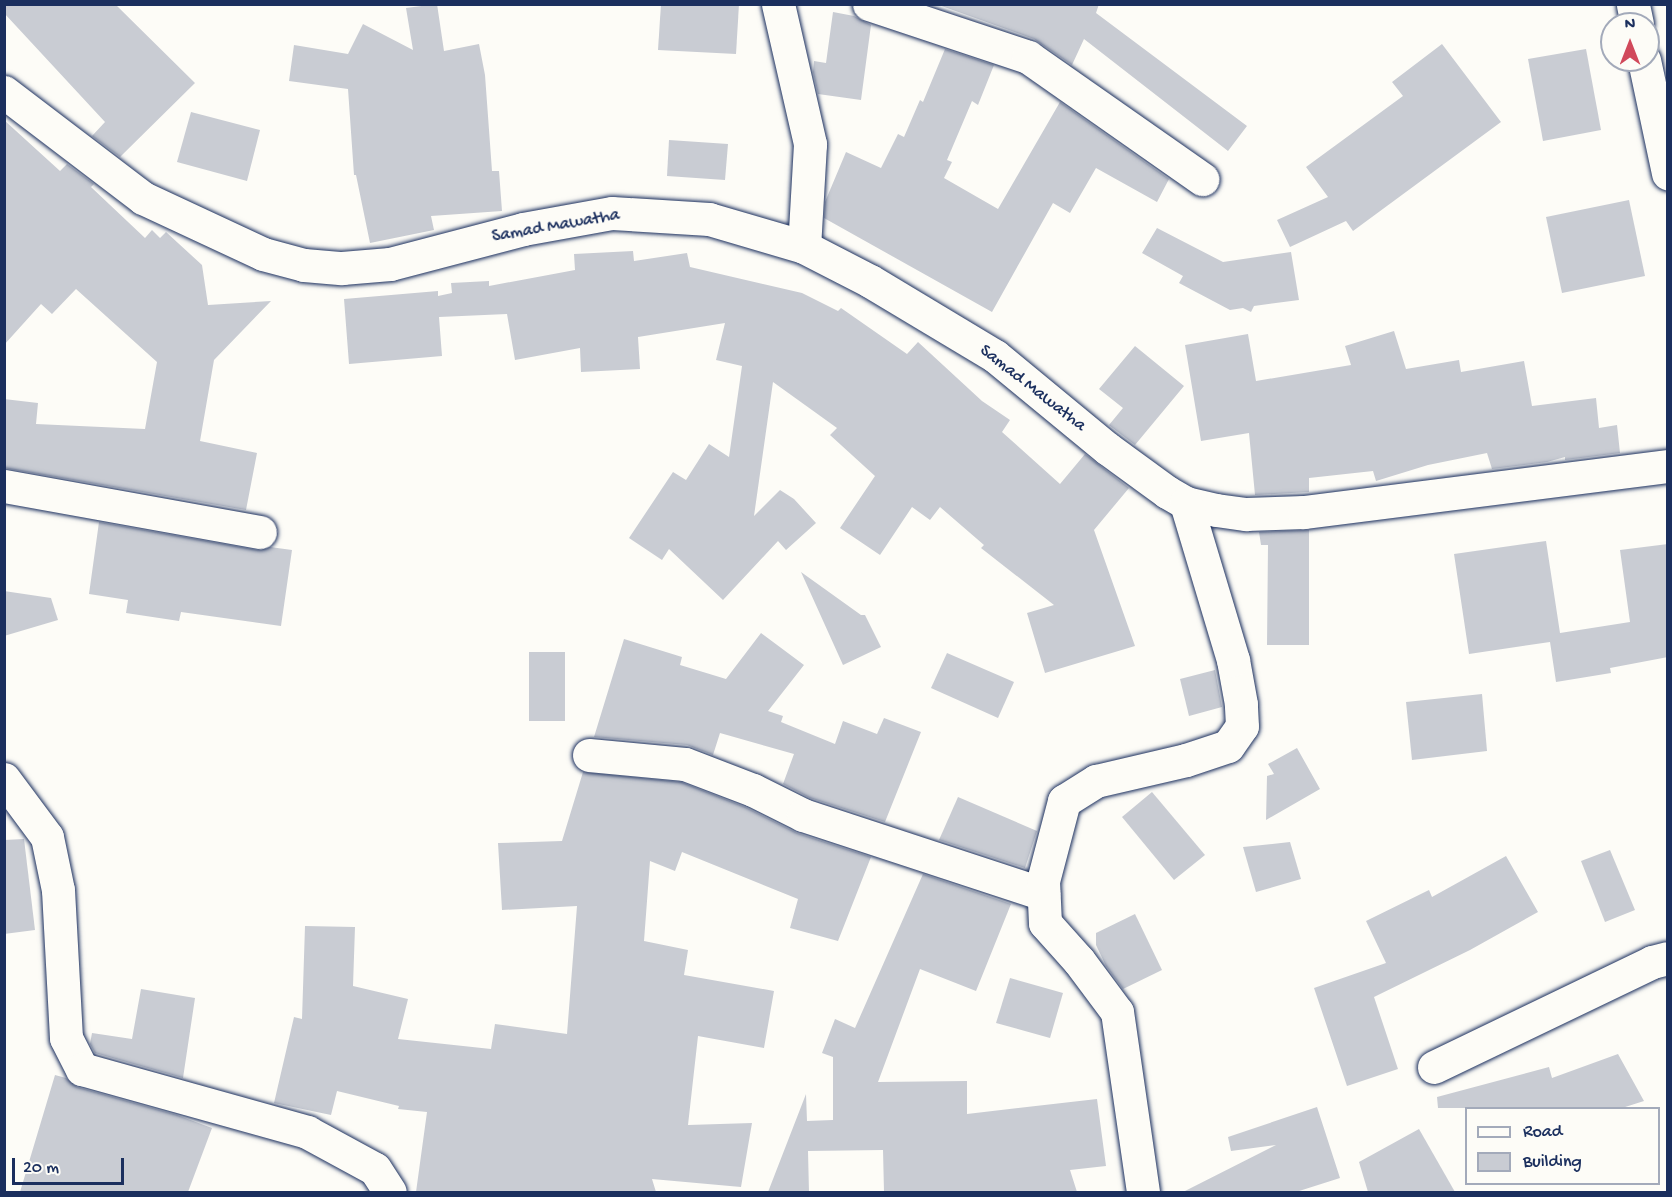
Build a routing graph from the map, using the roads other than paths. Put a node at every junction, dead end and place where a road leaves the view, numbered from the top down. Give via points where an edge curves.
1 (778, 4) edge
2 (868, 4) edge
3 (1647, 72) edge
4 (4, 93) edge
5 (1668, 173) edge
6 (1202, 179) dead end
7 (804, 246) junction
8 (1668, 466) edge
9 (4, 486) edge
10 (1186, 503) junction
11 (260, 532) dead end
12 (590, 755) dead end
13 (4, 779) edge
14 (1043, 894) junction
15 (1668, 958) edge
16 (1434, 1068) dead end
17 (390, 1192) edge
18 (1143, 1192) edge

1 - 7 street via 810,144
2 - 6 street via 1028,57
3 - 5 street
4 - 7 street, Samad Mawatha via 143,198 253,250 304,265 342,268 390,264 523,229 612,213 709,219
7 - 10 street, Samad Mawatha via 995,356 1108,449
8 - 10 street via 1304,512 1246,514
9 - 11 street
10 - 14 street via 1233,660 1242,726 1228,746 1096,781 1064,801 1050,846
12 - 14 street via 685,764 753,790 803,815
13 - 17 street via 46,837 58,890 66,1038 82,1069 307,1132 375,1169
14 - 18 street via 1045,923 1117,1012
15 - 16 street via 1652,962

